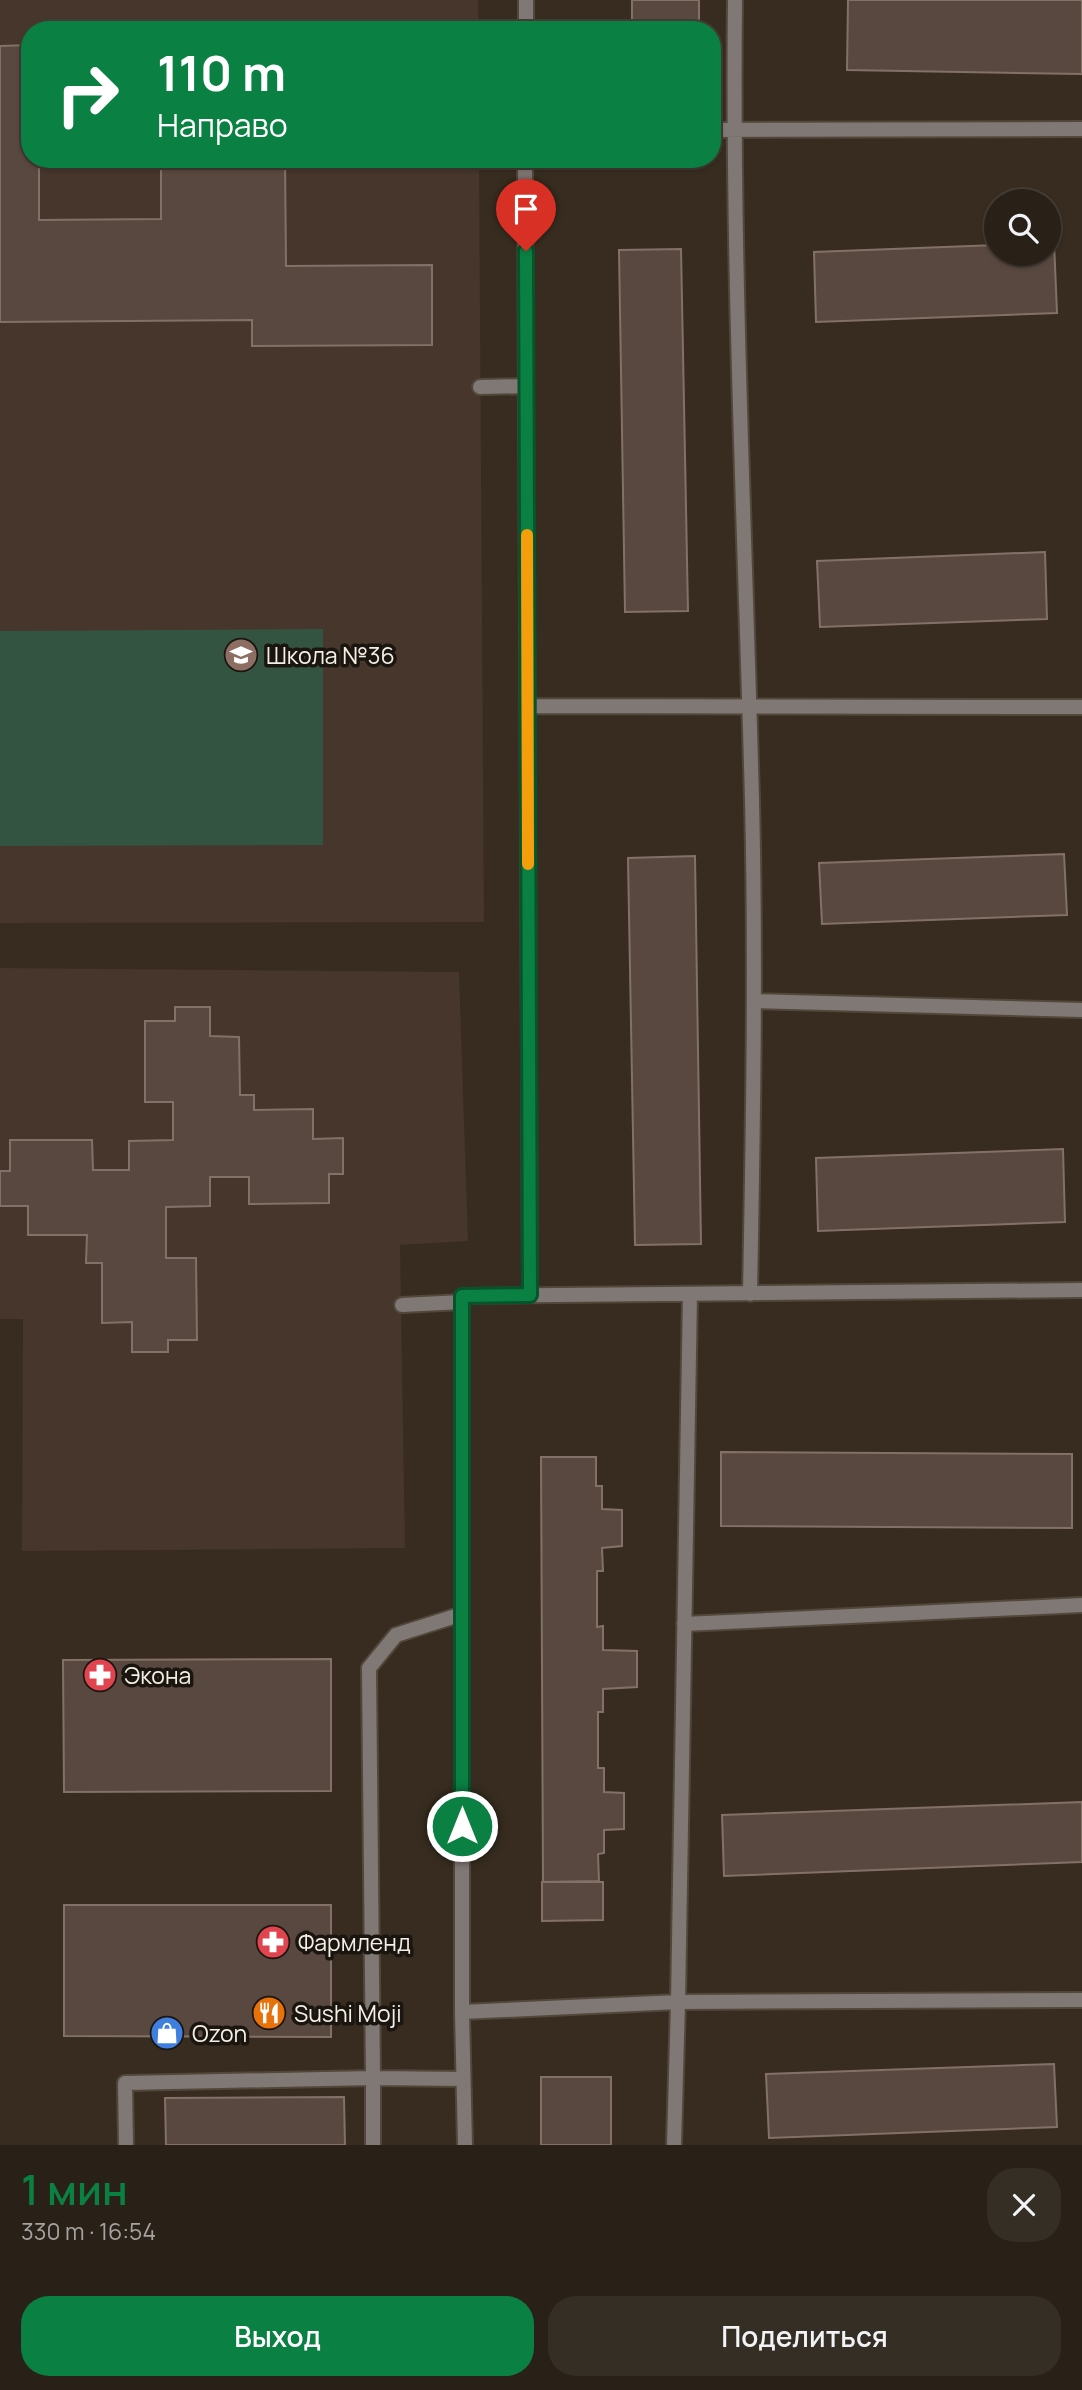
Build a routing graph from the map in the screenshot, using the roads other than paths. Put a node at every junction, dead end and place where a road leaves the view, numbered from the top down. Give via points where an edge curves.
1 (526, 0) edge
2 (735, 0) edge
3 (526, 21) edge
4 (734, 129) junction
5 (1082, 129) edge
6 (721, 130) edge
7 (525, 168) edge
8 (526, 386) junction
9 (480, 387) dead end
10 (528, 706) junction
11 (748, 707) junction
12 (1082, 707) edge
13 (754, 1001) junction
14 (1082, 1010) edge
15 (1082, 1290) edge
16 (690, 1294) junction
17 (750, 1294) junction
18 (530, 1295) junction
19 (462, 1302) junction
20 (402, 1305) dead end
21 (1082, 1605) edge
22 (462, 1614) junction
23 (684, 1624) junction
24 (1082, 2000) edge
25 (678, 2002) junction
26 (462, 2012) junction
27 (373, 2078) junction
28 (463, 2079) junction
29 (126, 2145) edge
30 (373, 2145) edge
31 (464, 2145) edge
32 (674, 2145) edge

1 - 3 lane
2 - 4 lane
4 - 5 lane
4 - 6 lane
4 - 11 lane
7 - 8 lane
8 - 9 lane
8 - 10 lane
10 - 11 lane
10 - 18 lane
11 - 12 lane
11 - 13 lane
13 - 14 lane
13 - 17 lane
15 - 17 lane
16 - 17 lane
16 - 18 lane
16 - 23 lane
18 - 19 lane via 462,1296
19 - 20 lane
19 - 22 lane
21 - 23 lane
22 - 26 lane
22 - 27 lane via 396,1635 369,1668
23 - 25 lane
24 - 25 lane
25 - 26 lane
25 - 32 lane
26 - 28 lane
27 - 28 lane
27 - 29 lane via 125,2083
27 - 30 lane
28 - 31 lane

